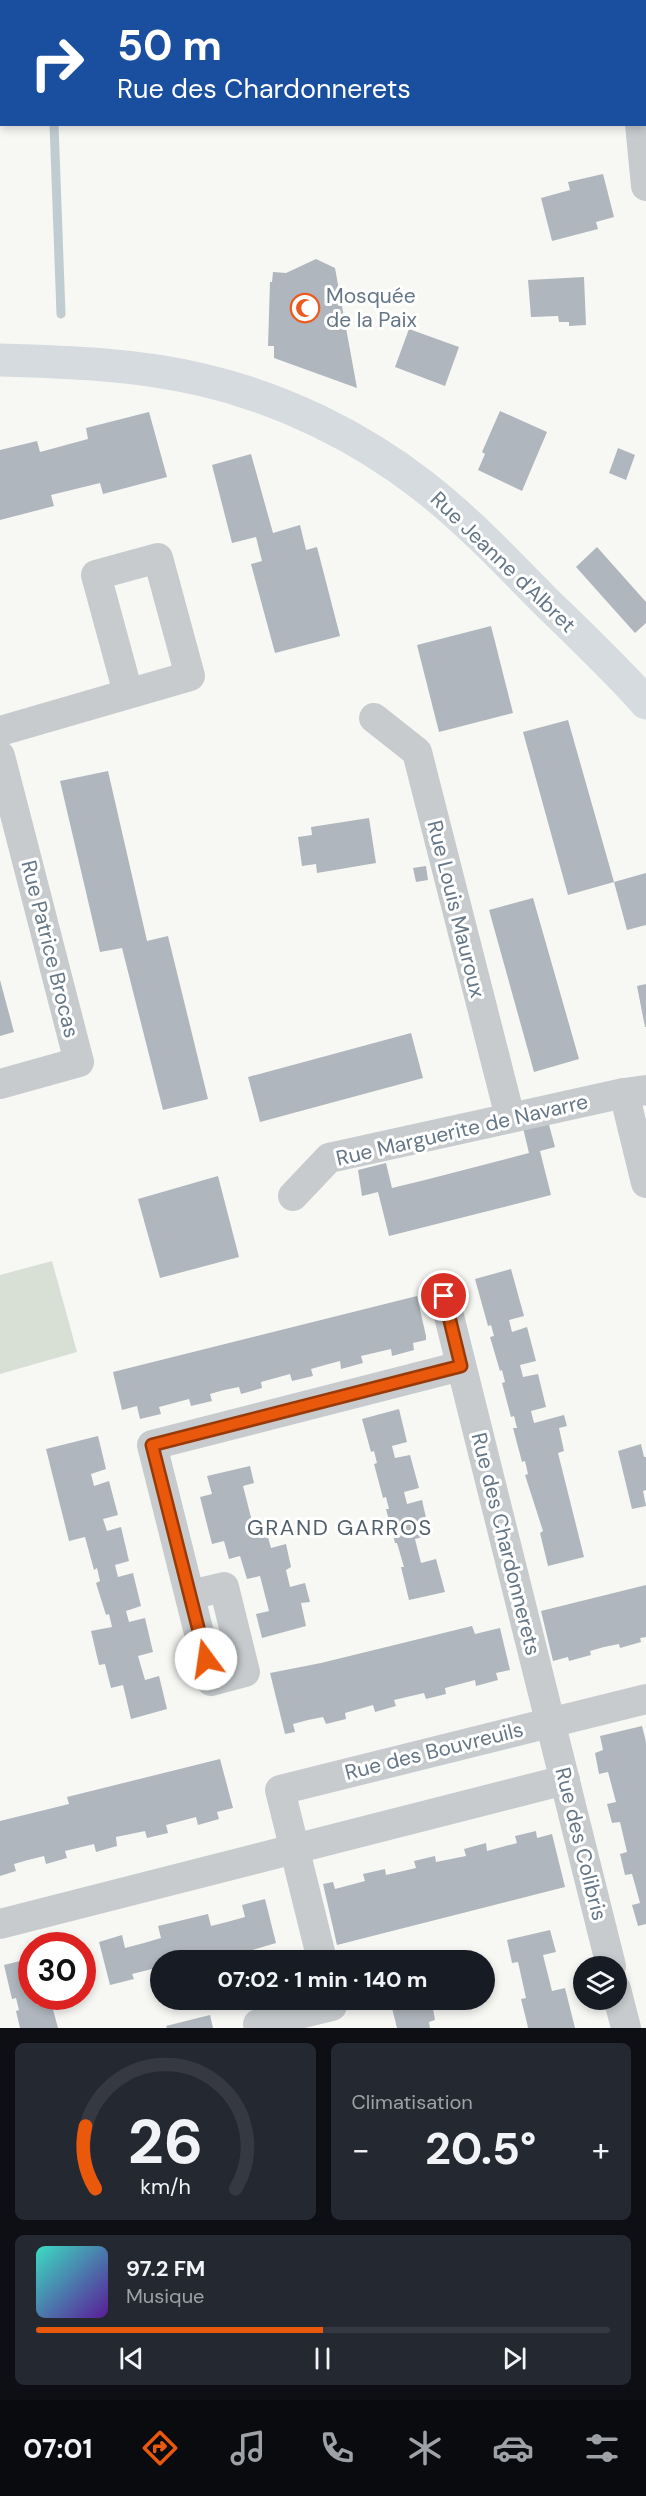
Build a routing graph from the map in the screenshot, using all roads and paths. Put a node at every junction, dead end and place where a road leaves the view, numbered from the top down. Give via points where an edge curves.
1 (640, 126) edge
2 (646, 186) edge
3 (0, 360) edge
4 (128, 693) dead end
5 (646, 703) edge
6 (374, 718) dead end
7 (0, 731) edge
8 (0, 756) edge
9 (0, 1084) edge
10 (635, 1092) edge
11 (510, 1117) junction
12 (646, 1183) edge
13 (293, 1196) dead end
14 (444, 1296) dead end
15 (461, 1366) junction
16 (190, 1595) dead end
17 (646, 1699) edge
18 (551, 1722) junction
19 (565, 1780) junction
20 (294, 1848) junction
21 (0, 1924) edge
22 (319, 1950) edge
23 (609, 1956) edge
24 (334, 2011) edge
25 (259, 2028) edge

1 - 2 street
3 - 5 street, Rue Jeanne d'Albret via 152,370 258,396 313,419 367,448 431,492
4 - 7 street
6 - 11 street, Rue Louis Mauroux via 417,752
8 - 9 street, Rue Patrice Brocas via 79,1062
10 - 11 street, Rue Marguerite de Navarre
10 - 12 street
11 - 13 street, Rue Marguerite de Navarre via 330,1158
14 - 15 street, Rue des Chardonnerets
15 - 16 street via 152,1445
15 - 18 street, Rue des Chardonnerets
17 - 18 street, Rue des Bouvreuils
18 - 19 street, Rue des Colibris
18 - 20 street, Rue des Bouvreuils via 280,1790
19 - 20 street
19 - 23 street, Rue des Colibris
20 - 21 street
20 - 22 street
24 - 25 street via 258,2024

